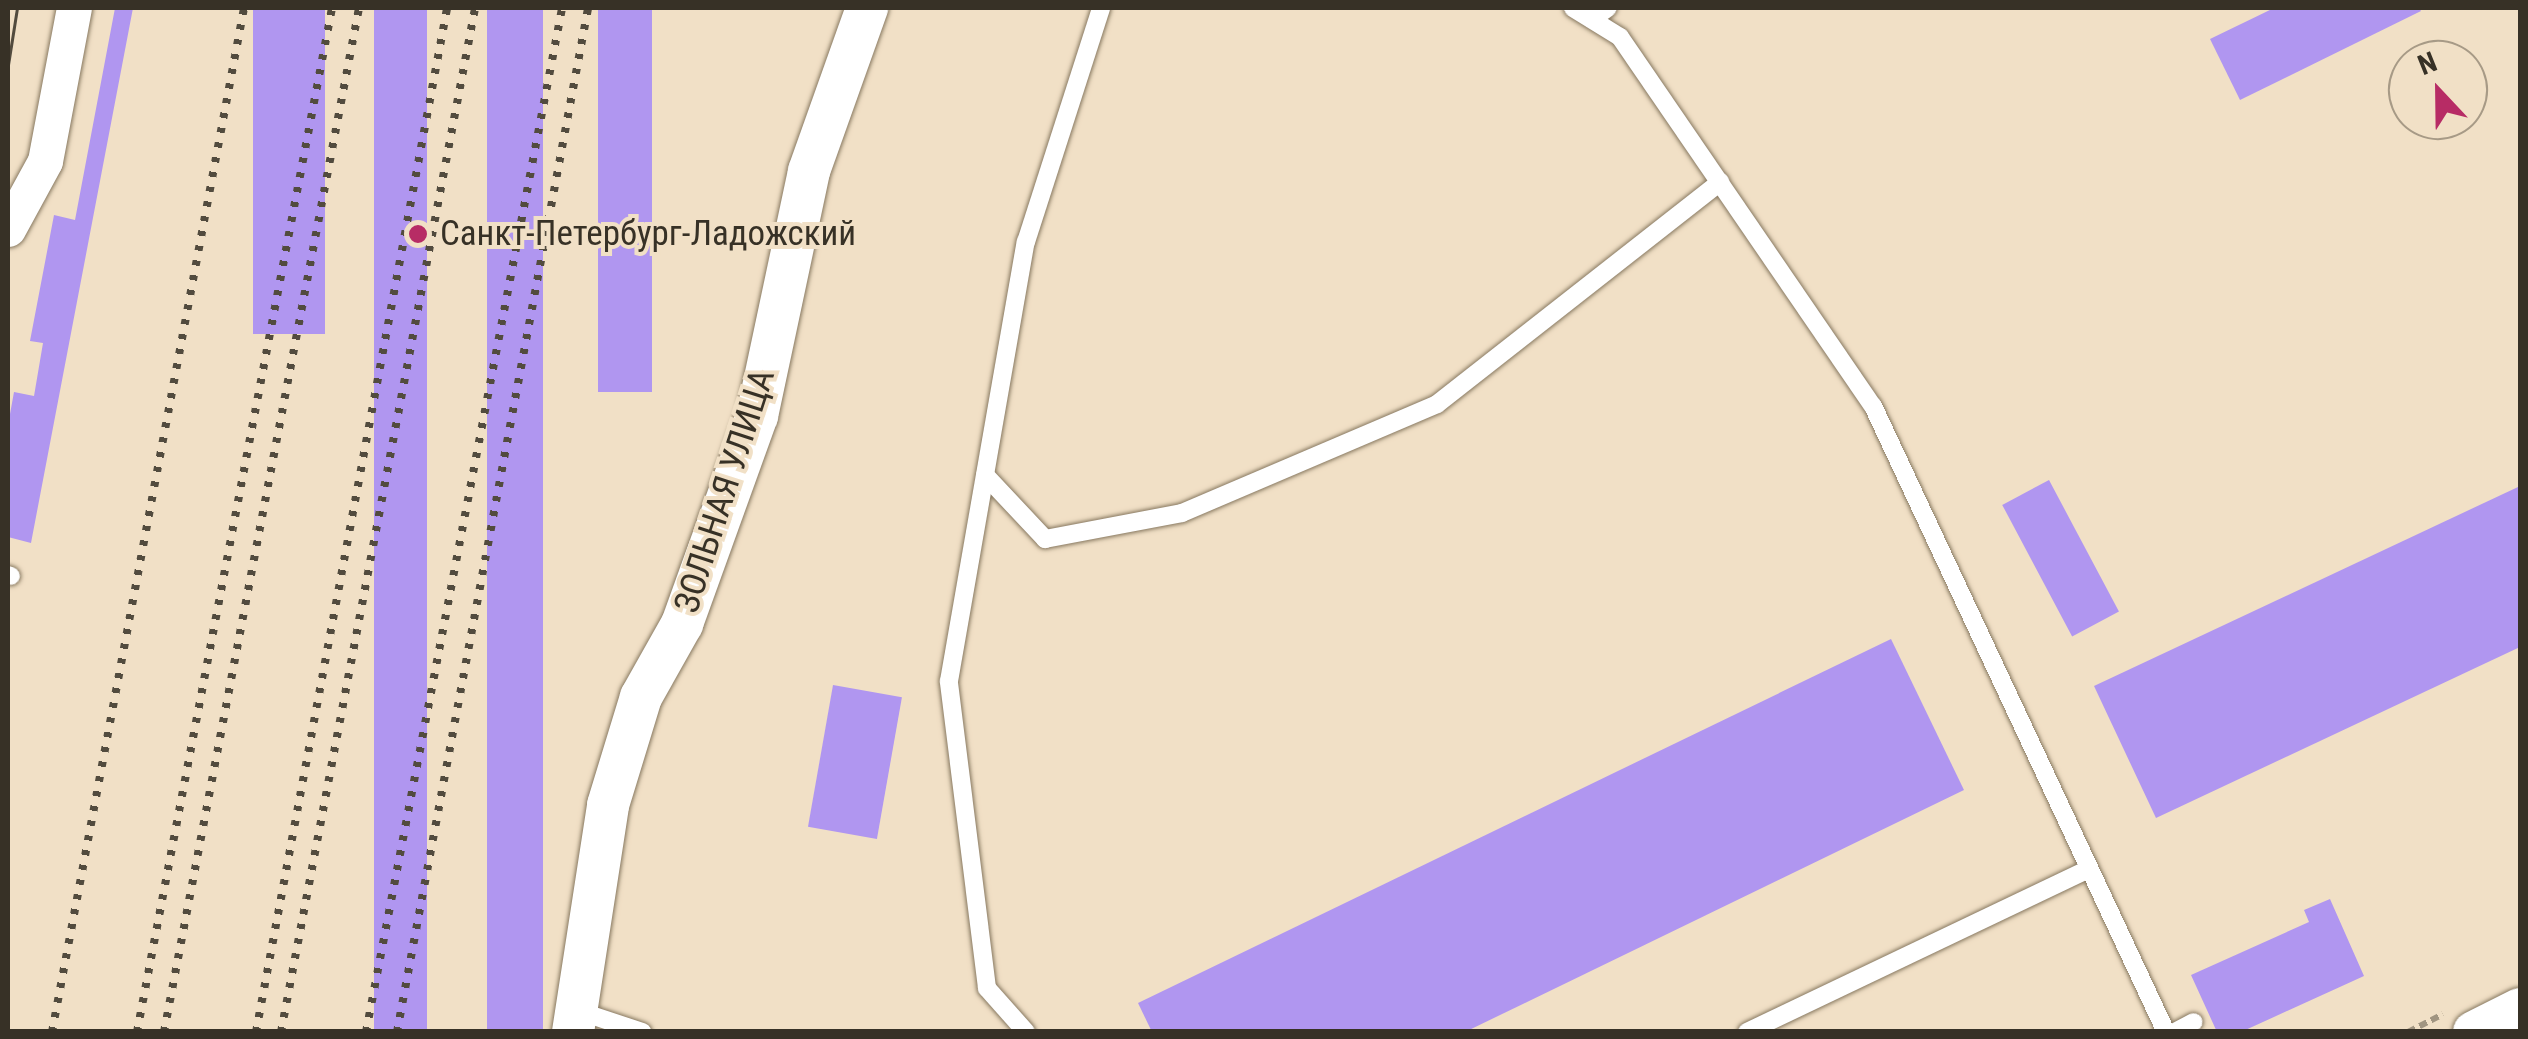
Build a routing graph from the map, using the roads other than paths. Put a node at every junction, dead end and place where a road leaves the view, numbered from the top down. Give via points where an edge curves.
1 (74, 8) edge
2 (867, 8) edge
3 (1101, 8) edge
4 (1573, 8) edge
5 (1608, 8) edge
6 (1592, 19) junction
7 (1720, 182) junction
8 (8, 228) edge
9 (985, 475) junction
10 (2086, 871) junction
11 (2520, 1009) edge
12 (574, 1021) edge
13 (2194, 1022) dead end
14 (642, 1032) edge
15 (1026, 1032) edge
16 (1746, 1032) edge
17 (2166, 1032) edge
18 (2176, 1032) edge
19 (2474, 1032) edge

1 - 8 street via 45,161
2 - 12 street, ЗОЛЬНАЯ УЛИЦА via 810,171 757,416 682,624 641,697 608,805
3 - 9 lane via 1026,242
4 - 6 lane
5 - 6 lane
6 - 7 lane via 1620,37
7 - 9 lane via 1437,404 1182,514 1045,539
7 - 10 lane via 1872,406
9 - 15 lane via 948,681 987,988
10 - 16 lane
10 - 17 lane
11 - 19 street
12 - 14 lane
13 - 18 lane

